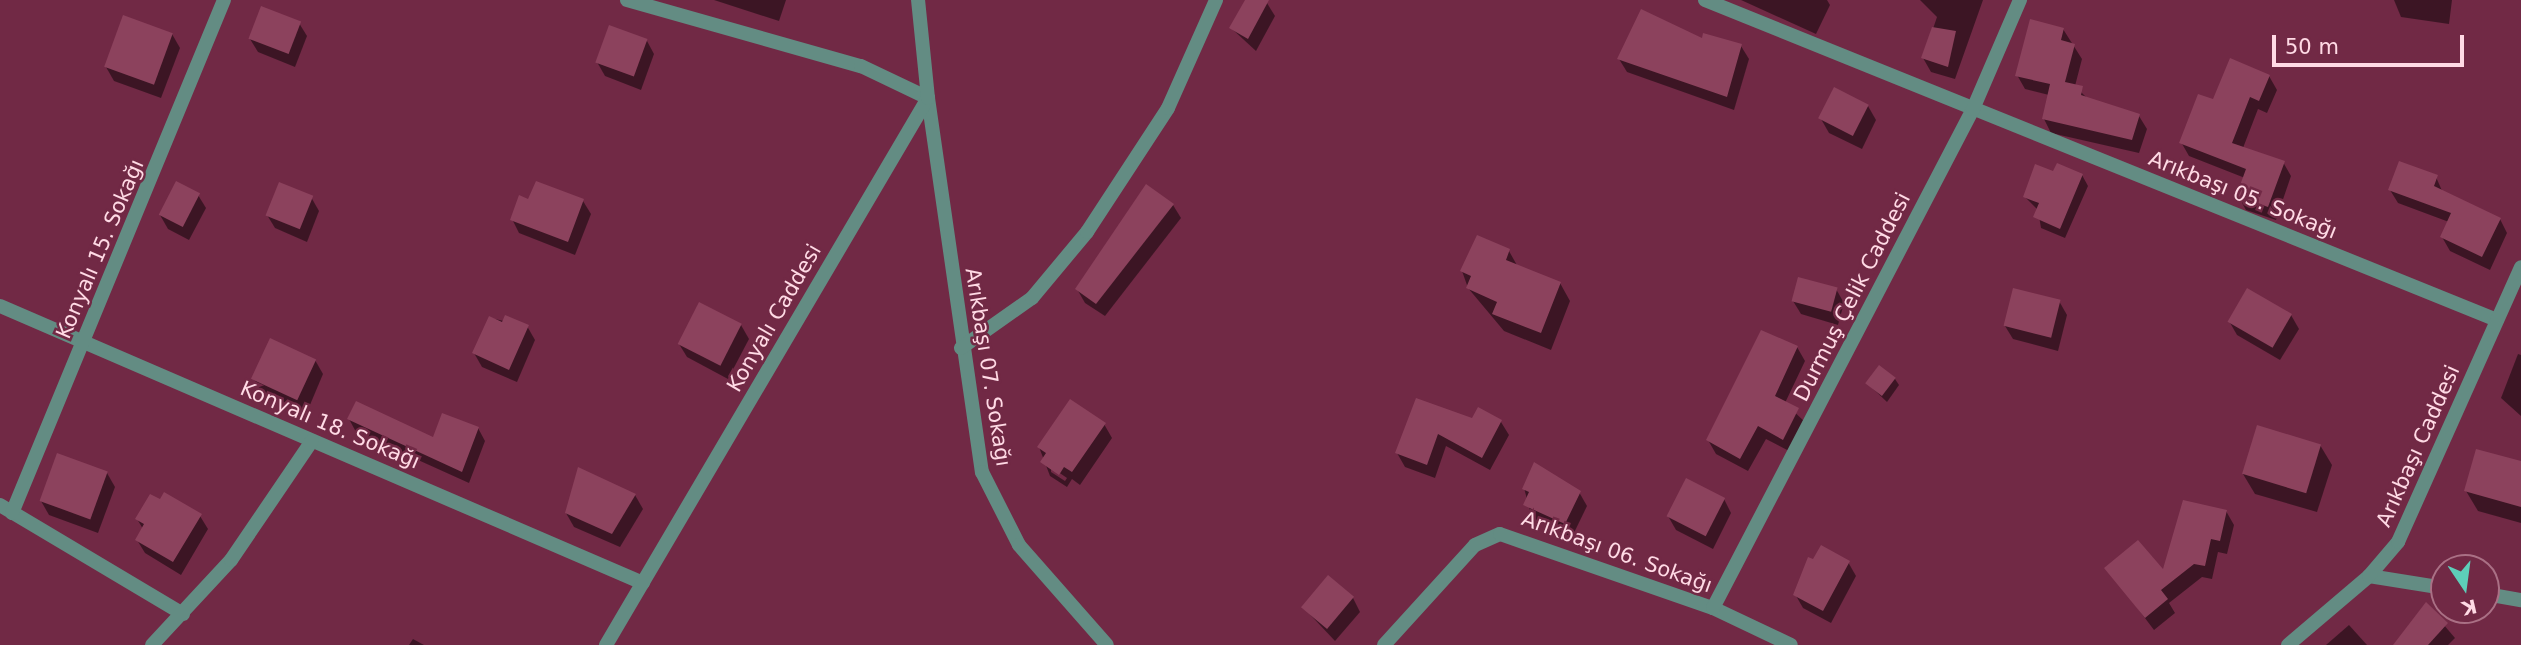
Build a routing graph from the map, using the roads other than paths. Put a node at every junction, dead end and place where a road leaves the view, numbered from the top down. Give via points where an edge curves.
1 (224, 0) edge
2 (627, 0) edge
3 (918, 0) edge
4 (1216, 0) edge
5 (1705, 0) edge
6 (2020, 0) edge
7 (928, 98) junction
8 (1973, 108) junction
9 (2521, 267) edge
10 (2514, 298) edge
11 (0, 306) edge
12 (2497, 320) junction
13 (83, 340) junction
14 (961, 348) junction
15 (312, 440) junction
16 (6, 509) edge
17 (2369, 576) junction
18 (643, 583) junction
19 (2430, 586) edge
20 (2500, 596) edge
21 (2521, 600) edge
22 (1713, 608) junction
23 (183, 614) junction
24 (152, 645) edge
25 (606, 645) edge
26 (1107, 645) edge
27 (1384, 645) edge
28 (1791, 645) edge
29 (2288, 645) edge

1 - 13 street, Konyalı 15. Sokağı
2 - 7 street via 861,66
3 - 7 street
4 - 14 street via 1168,108 1087,232 1032,298
5 - 8 street, Arıkbaşı 05. Sokağı
6 - 8 street, Durmuş Çelik Caddesi
7 - 14 street, Arıkbaşı 07. Sokağı
7 - 18 street, Konyalı Caddesi
8 - 12 street, Arıkbaşı 05. Sokağı
8 - 22 street, Durmuş Çelik Caddesi
9 - 10 street, Arıkbaşı Caddesi
10 - 12 street, Arıkbaşı Caddesi
11 - 13 street, Konyalı 18. Sokağı
12 - 17 street, Arıkbaşı Caddesi via 2409,521
13 - 15 street, Konyalı 18. Sokağı
13 - 16 street, Konyalı 15. Sokağı
14 - 26 street, Arıkbaşı 07. Sokağı via 993,505 1018,545
15 - 18 street, Konyalı 18. Sokağı
15 - 23 street via 231,560
16 - 23 street
17 - 19 street
17 - 29 street, Arıkbaşı Caddesi
18 - 25 street, Konyalı Caddesi
20 - 21 street
22 - 27 street, Arıkbaşı 06. Sokağı via 1500,534 1475,545
22 - 28 street, Arıkbaşı 06. Sokağı
23 - 24 street

